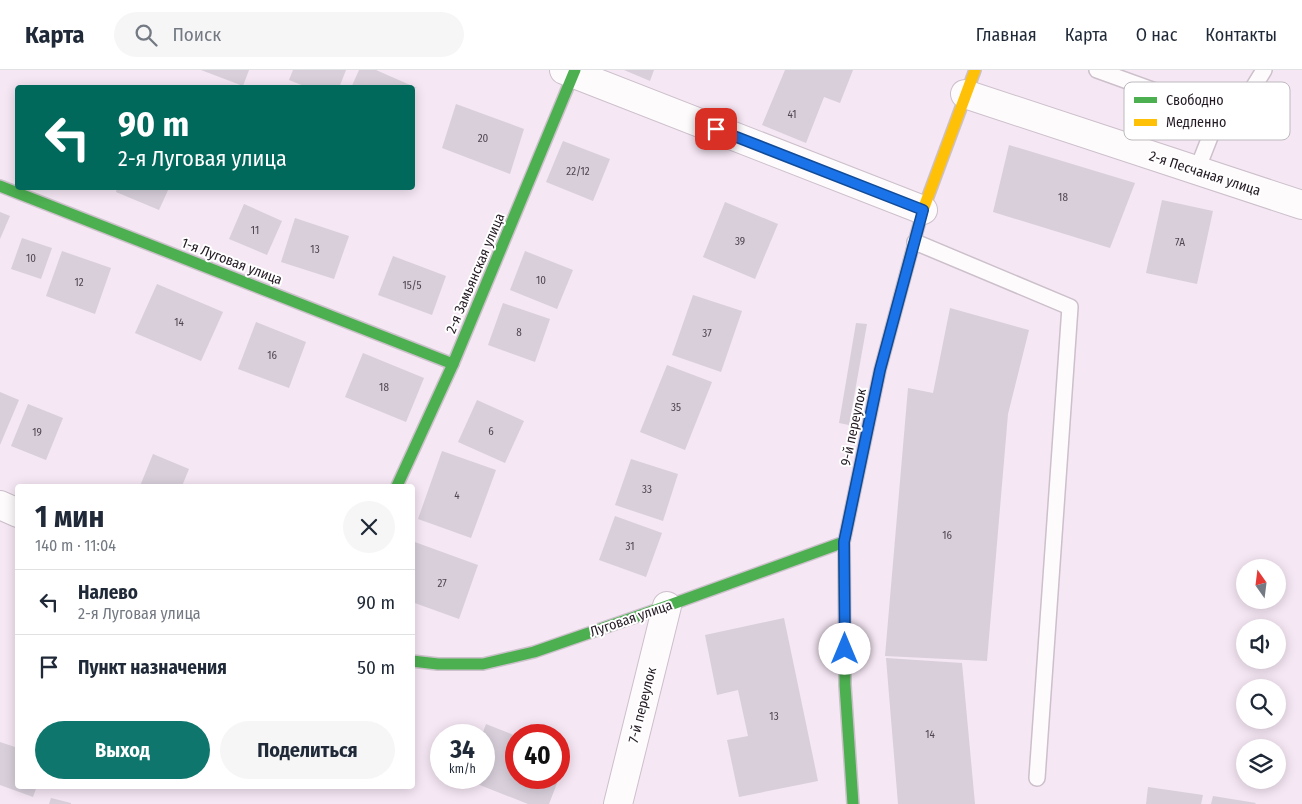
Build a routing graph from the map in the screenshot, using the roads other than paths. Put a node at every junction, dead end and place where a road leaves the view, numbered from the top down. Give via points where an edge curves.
1 (1097, 70) edge
2 (1264, 70) edge
3 (571, 71) edge
4 (970, 82) edge
5 (1130, 82) edge
6 (1257, 82) edge
7 (1209, 140) edge
8 (1197, 170) junction
9 (0, 186) edge
10 (1302, 205) edge
11 (923, 210) junction
12 (915, 242) junction
13 (454, 364) junction
14 (398, 484) edge
15 (0, 505) edge
16 (15, 512) edge
17 (844, 542) junction
18 (667, 606) junction
19 (415, 661) edge
20 (1037, 778) dead end
21 (618, 804) edge
22 (853, 804) edge

1 - 5 lane
2 - 6 lane
3 - 11 street
3 - 13 street, 2-я Замьянская улица
4 - 8 street, 2-я Песчаная улица
4 - 11 street, 9-й переулок
7 - 8 lane
8 - 10 street, 2-я Песчаная улица
9 - 13 street, 1-я Луговая улица
11 - 12 street, 9-й переулок
12 - 17 street, 9-й переулок via 880,370
12 - 20 lane via 1070,307
13 - 14 street, 2-я Замьянская улица
15 - 16 street
17 - 18 street, Луговая улица
17 - 22 street, 9-й переулок via 845,685
18 - 19 street, Луговая улица via 534,652 483,664
18 - 21 street, 7-й переулок

